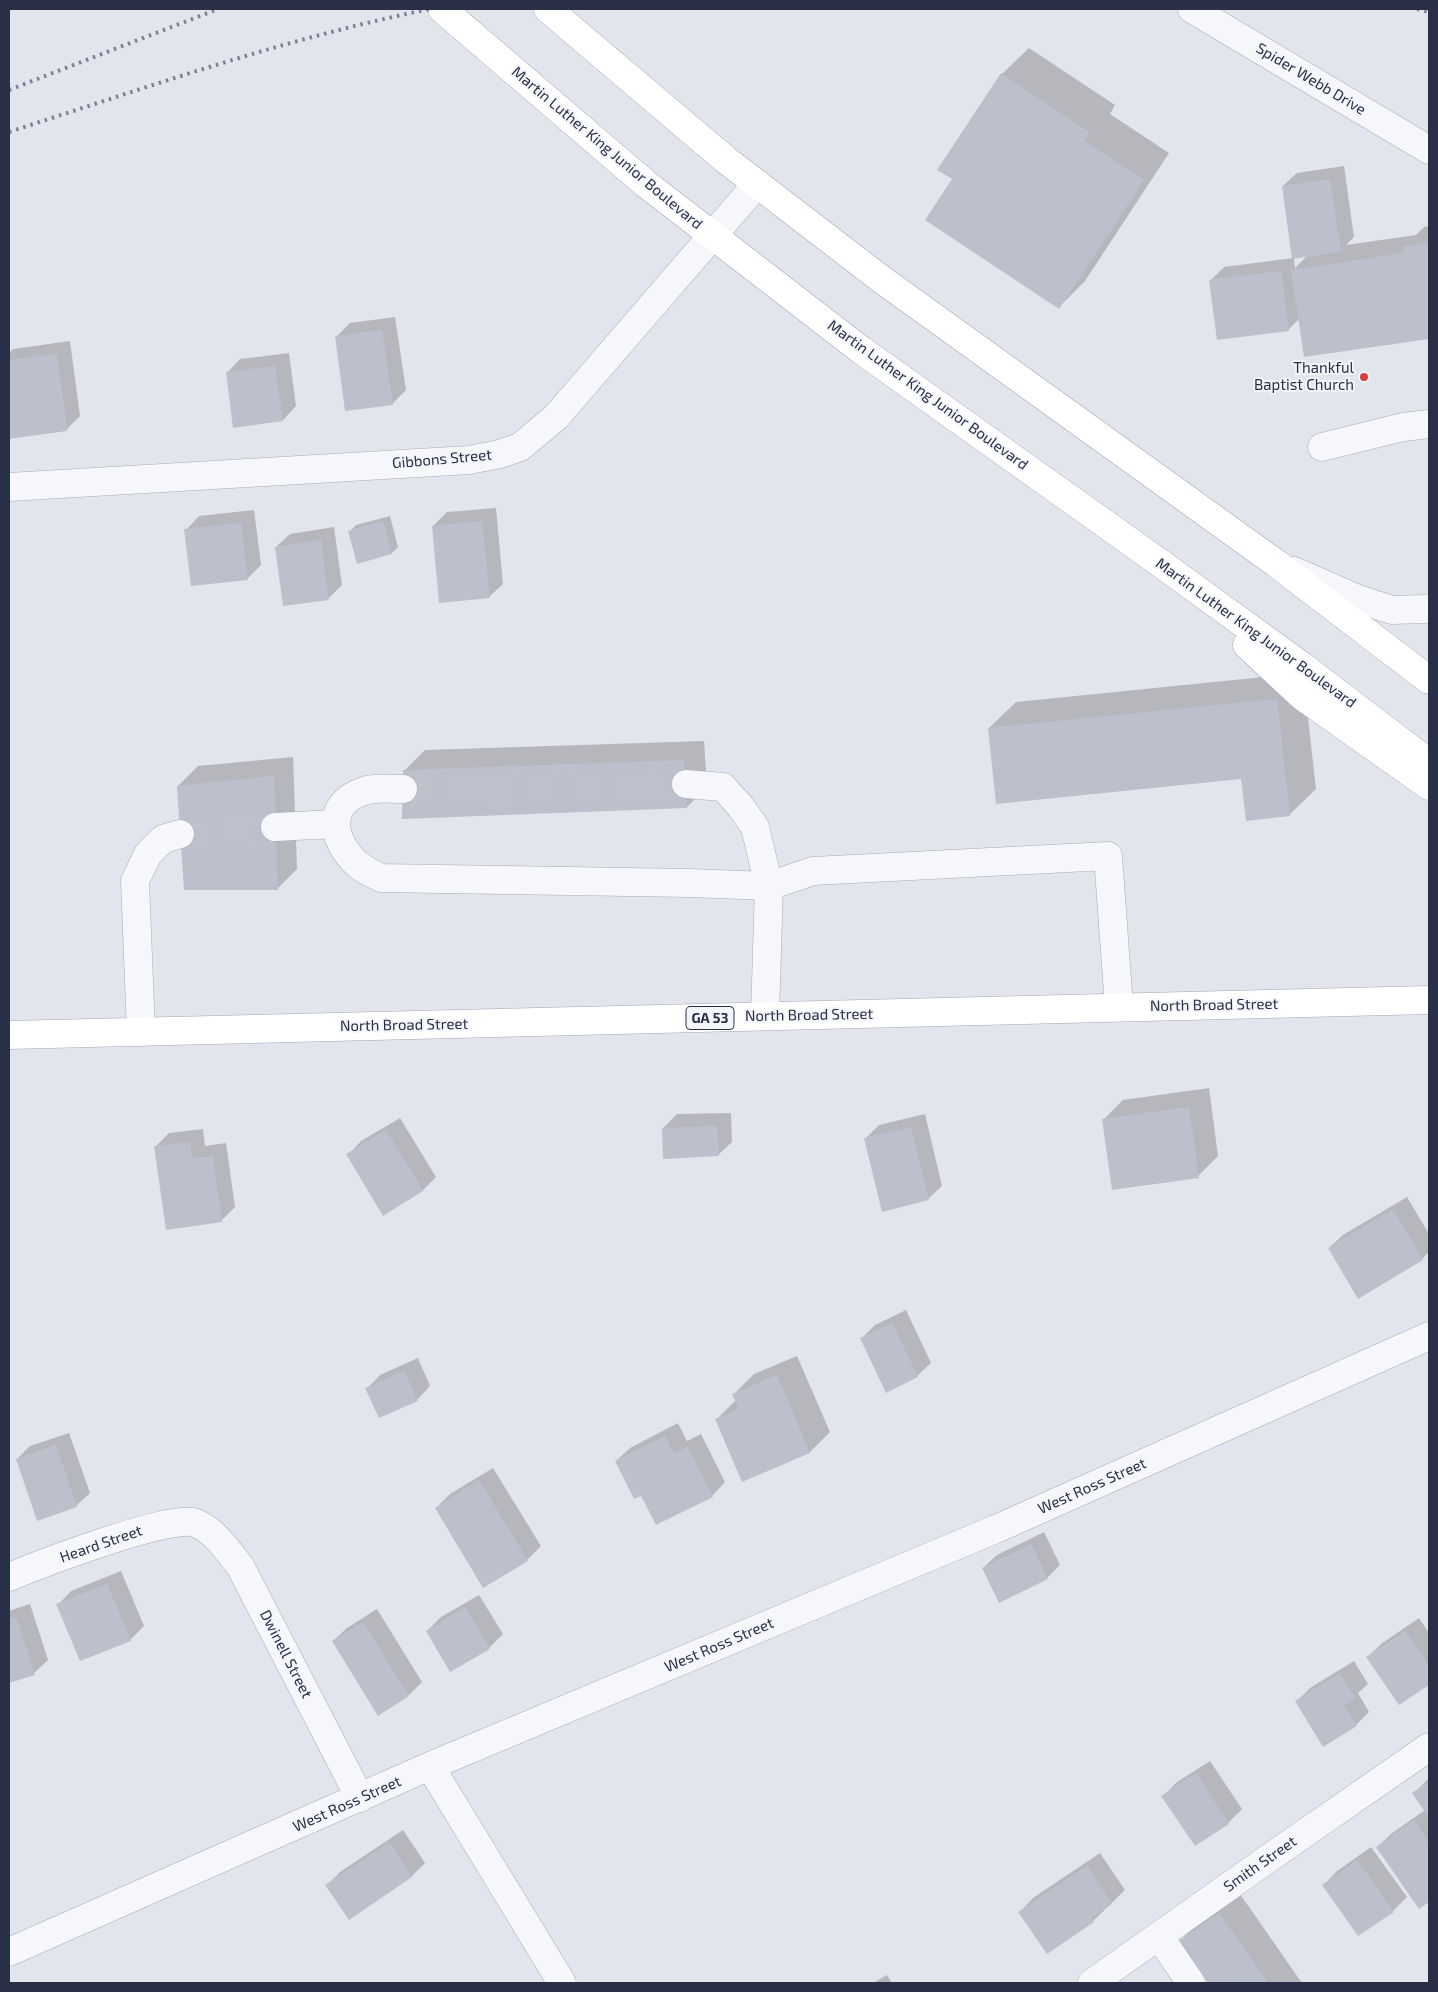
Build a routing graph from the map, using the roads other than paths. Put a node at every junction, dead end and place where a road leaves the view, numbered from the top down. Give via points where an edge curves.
1 (442, 9) edge
2 (548, 9) edge
3 (1192, 9) edge
4 (1429, 150) edge
5 (757, 184) junction
6 (712, 234) junction
7 (1429, 424) edge
8 (1322, 447) dead end
9 (9, 487) edge
10 (1160, 563) junction
11 (1277, 564) junction
12 (1429, 608) edge
13 (1429, 680) edge
14 (1429, 762) edge
15 (686, 784) tunnel mouth
16 (1429, 786) edge
17 (403, 788) tunnel mouth
18 (336, 824) junction
19 (276, 827) tunnel mouth
20 (180, 834) tunnel mouth
21 (769, 886) junction
22 (1423, 996) edge
23 (1119, 1007) junction
24 (765, 1016) junction
25 (141, 1032) junction
26 (9, 1035) edge
27 (1429, 1336) edge
28 (195, 1523) joint
29 (9, 1577) edge
30 (1429, 1747) edge
31 (430, 1766) junction
32 (360, 1798) junction
33 (1159, 1936) junction
34 (9, 1952) edge
35 (562, 1983) edge
36 (1092, 1983) edge
37 (1191, 1983) edge

1 - 6 main road, Martin Luther King Junior Boulevard via 646,184
2 - 5 main road
3 - 4 street, Spider Webb Drive
5 - 6 street, Gibbons Street
5 - 11 main road via 896,290
6 - 9 street, Gibbons Street via 556,417 520,447 469,460
6 - 10 main road, Martin Luther King Junior Boulevard via 862,350
7 - 8 street via 1403,427
10 - 14 main road, Martin Luther King Junior Boulevard
10 - 16 main road via 1302,696
11 - 12 street via 1392,610
11 - 13 main road
15 - 21 street via 723,787 741,806 755,827
17 - 18 street via 365,790 349,798 339,808
18 - 19 street
18 - 21 street via 340,845 358,865 381,878
20 - 25 street via 163,839 148,854 134,881
21 - 23 street via 813,871 1108,856
21 - 24 street
22 - 23 main road, North Broad Street / GA 53
23 - 24 main road, North Broad Street / GA 53
24 - 25 main road, North Broad Street / GA 53
25 - 26 main road, North Broad Street / GA 53
27 - 31 street, West Ross Street via 996,1529
28 - 29 street, Heard Street via 178,1521 151,1528
28 - 32 street, Dwinell Street via 216,1536 240,1566
30 - 33 street, Smith Street
31 - 32 street, West Ross Street
31 - 35 street
32 - 34 street, West Ross Street
33 - 36 street, Smith Street
33 - 37 street

